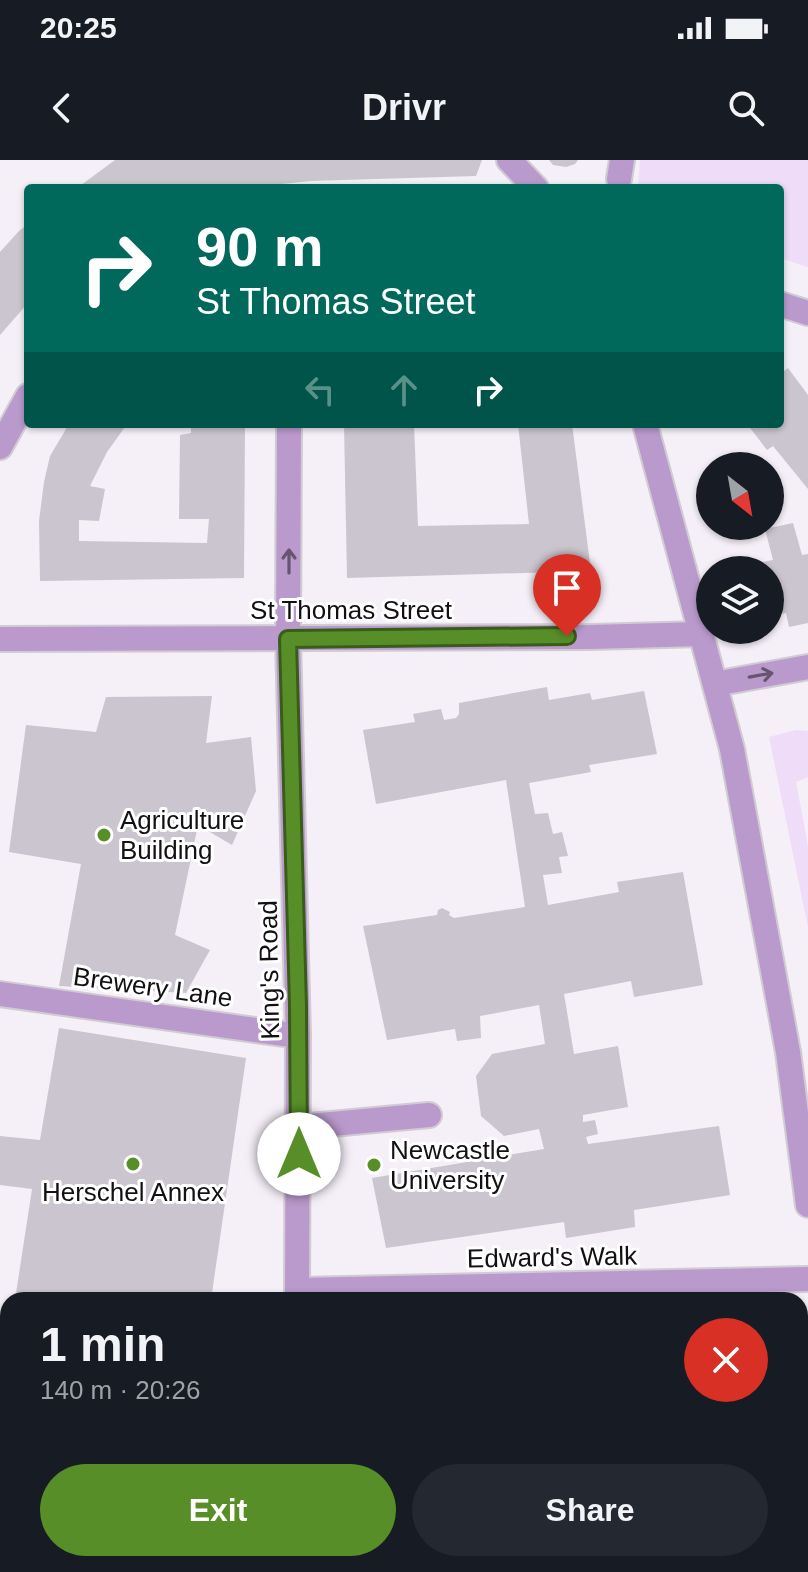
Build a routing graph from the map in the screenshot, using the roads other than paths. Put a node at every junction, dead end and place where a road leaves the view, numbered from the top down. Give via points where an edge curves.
1 (509, 160) edge
2 (532, 184) edge
3 (784, 305) edge
4 (808, 313) edge
5 (24, 403) edge
6 (289, 428) edge
7 (646, 428) edge
8 (0, 447) edge
9 (696, 612) edge
10 (696, 634) edge
11 (0, 639) edge
12 (288, 639) junction
13 (705, 644) edge
14 (808, 667) edge
15 (715, 684) junction
16 (0, 994) edge
17 (298, 1036) junction
18 (429, 1115) dead end
19 (299, 1127) junction
20 (808, 1205) edge
21 (808, 1279) edge
22 (298, 1292) edge
23 (394, 1292) edge

1 - 2 street
3 - 4 street
5 - 8 street
12 -> 6 street, King's Road
7 - 9 street
10 - 12 street, St Thomas Street
11 - 12 street, St Thomas Street
12 - 17 street, King's Road
13 - 15 street
15 -> 14 street
15 - 20 street via 732,749 785,1037
16 - 17 street, Brewery Lane
17 - 19 street, King's Road
18 - 19 street
19 - 22 street, King's Road
21 - 23 street, Edward's Walk

